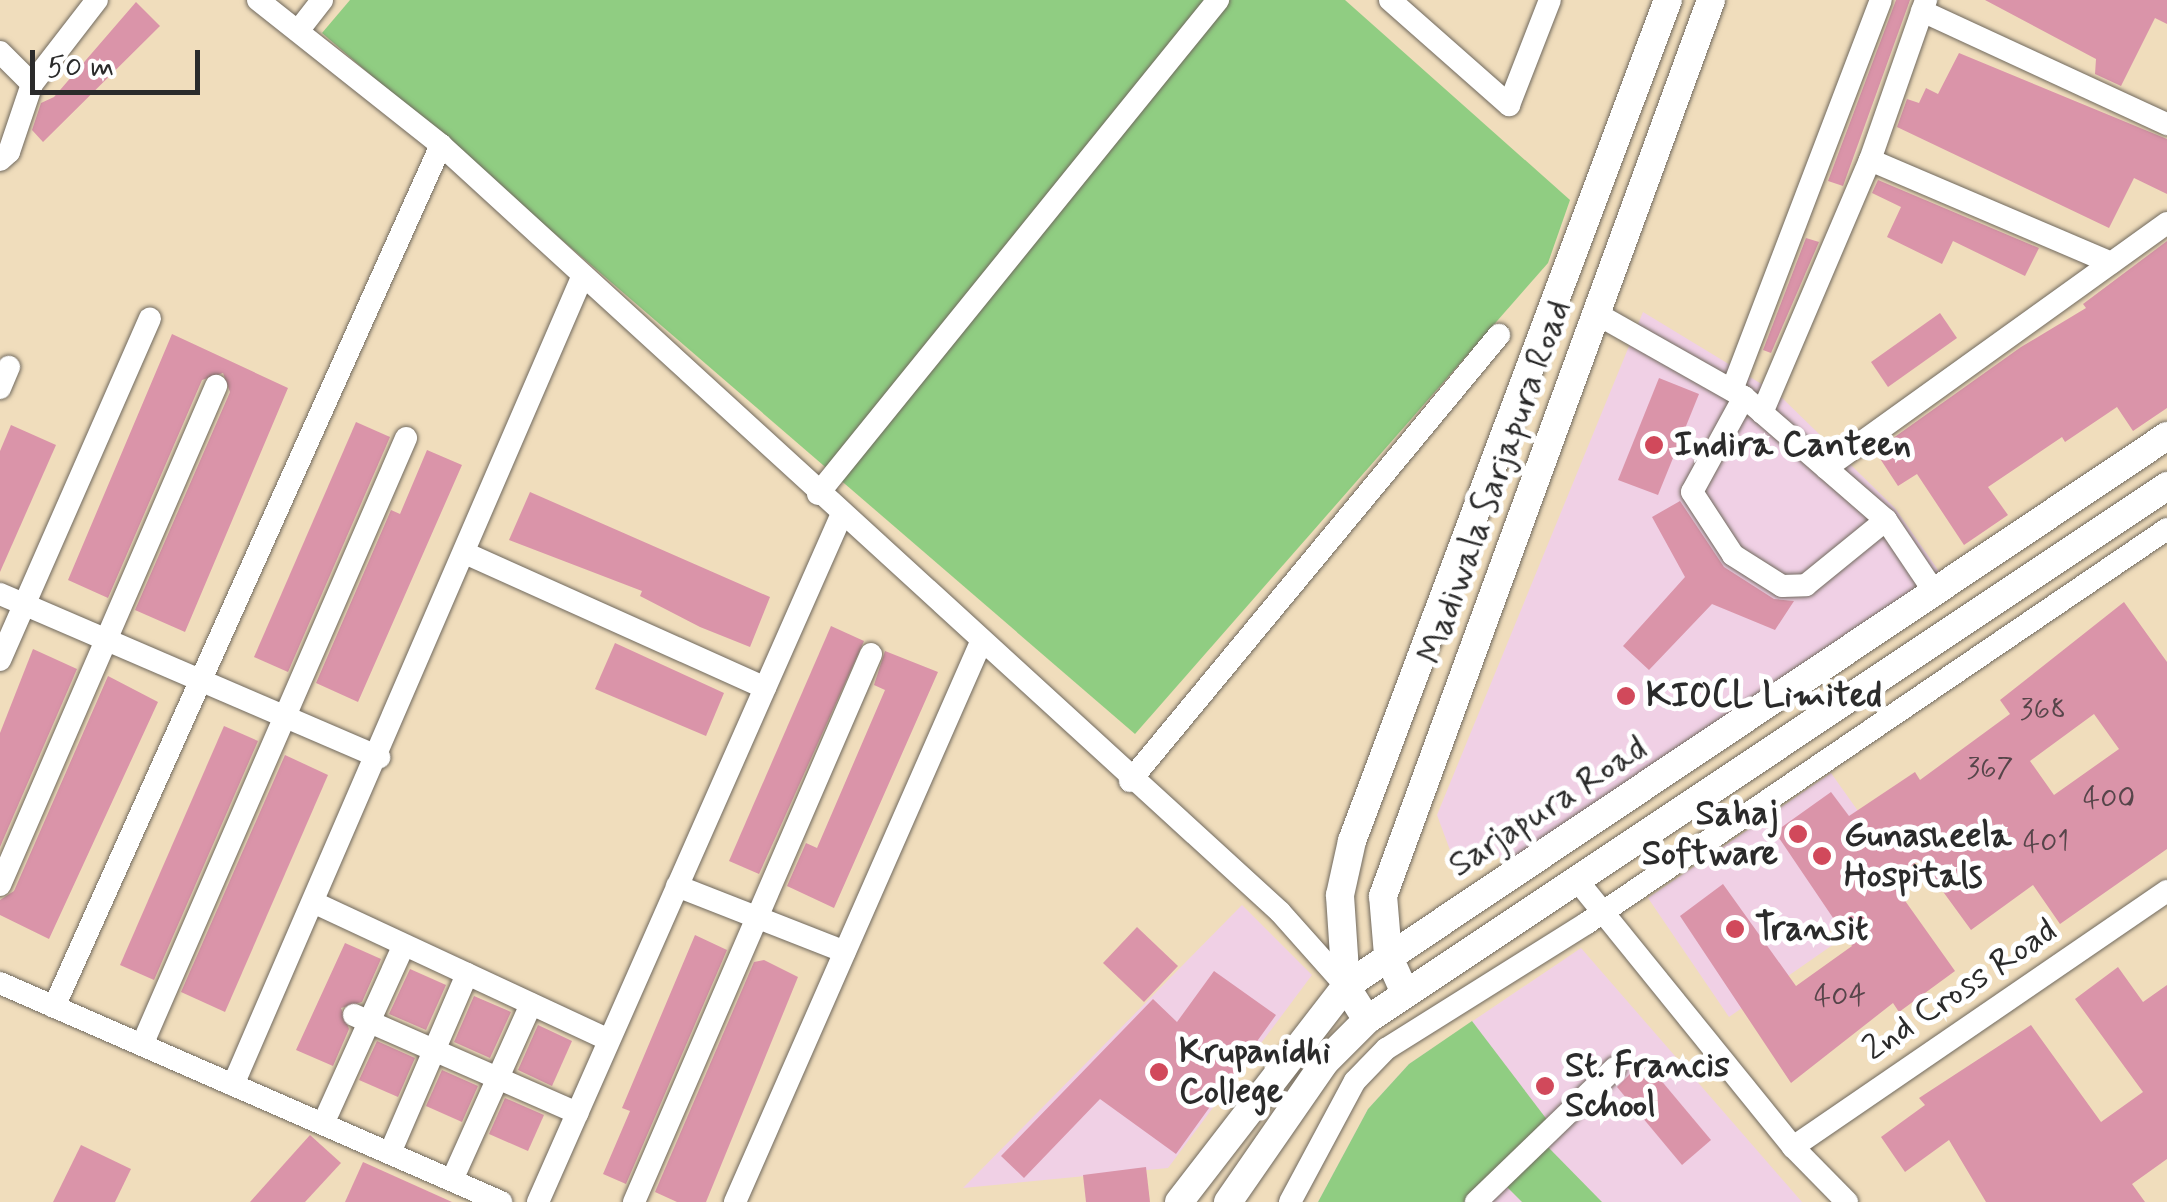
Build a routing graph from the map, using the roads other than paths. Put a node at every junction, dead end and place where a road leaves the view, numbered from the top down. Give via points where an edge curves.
1 (97, 0) edge
2 (258, 0) edge
3 (322, 0) edge
4 (1218, 0) edge
5 (1390, 0) edge
6 (1550, 0) edge
7 (1668, 0) edge
8 (1711, 0) edge
9 (1881, 0) edge
10 (1924, 5) edge
11 (298, 32) junction
12 (0, 52) edge
13 (32, 84) junction
14 (2167, 124) edge
15 (441, 145) junction
16 (0, 160) edge
17 (1870, 160) junction
18 (2167, 223) edge
19 (2111, 263) junction
20 (583, 275) junction
21 (1596, 314) junction
22 (150, 318) dead end
23 (1500, 336) dead end
24 (216, 386) dead end
25 (1738, 394) junction
26 (1762, 414) junction
27 (2167, 436) edge
28 (406, 438) dead end
29 (1826, 468) junction
30 (2167, 486) edge
31 (818, 494) junction
32 (841, 516) junction
33 (1886, 520) junction
34 (2167, 529) edge
35 (465, 553) junction
36 (1977, 563) junction
37 (1935, 593) junction
38 (0, 594) edge
39 (1999, 596) junction
40 (25, 606) junction
41 (981, 642) junction
42 (108, 644) junction
43 (871, 654) dead end
44 (0, 660) edge
45 (204, 683) junction
46 (765, 688) junction
47 (283, 717) junction
48 (379, 757) junction
49 (1130, 781) junction
50 (1576, 879) junction
51 (0, 885) edge
52 (677, 886) junction
53 (2167, 891) edge
54 (314, 904) junction
55 (1600, 914) junction
56 (758, 918) junction
57 (404, 945) junction
58 (845, 952) junction
59 (1388, 955) junction
60 (467, 974) junction
61 (0, 983) edge
62 (1346, 986) junction
63 (1405, 994) junction
64 (531, 1004) junction
65 (54, 1006) junction
66 (362, 1018) junction
67 (1368, 1020) junction
68 (609, 1040) junction
69 (142, 1045) junction
70 (434, 1050) junction
71 (1615, 1068) dead end
72 (497, 1078) junction
73 (233, 1085) junction
74 (577, 1113) junction
75 (323, 1124) junction
76 (1792, 1148) junction
77 (390, 1153) junction
78 (452, 1180) junction
79 (1838, 1199) edge
80 (501, 1202) edge
81 (538, 1202) edge
82 (634, 1202) edge
83 (736, 1202) edge
84 (1179, 1202) edge
85 (1228, 1202) edge
86 (1290, 1202) edge
87 (1476, 1202) edge

1 - 13 street
2 - 11 street
3 - 11 street
4 - 31 street
5 - 6 street via 1510,105
7 - 62 main road, Madiwala Sarjapura Road via 1352,841 1340,895
8 - 21 main road, Madiwala Sarjapura Road
9 - 25 street
10 - 14 street
10 - 17 street
11 - 15 street
12 - 13 street
13 - 16 street via 9,152
15 - 20 street
15 - 45 street
17 - 19 street
17 - 26 street
18 - 19 street
19 - 29 street
20 - 31 street
20 - 35 street
21 - 25 street
21 - 59 main road, Madiwala Sarjapura Road via 1383,896
22 - 40 street
23 - 49 street
24 - 42 street
25 - 26 street
25 - 33 street via 1692,492 1734,555 1782,586 1806,585
26 - 29 street
27 - 36 main road, Sarjapura Road
28 - 47 street
29 - 33 street
30 - 39 main road
31 - 32 street
32 - 41 street
32 - 46 street
33 - 37 street
34 - 55 street
35 - 46 street
35 - 48 street
36 - 37 main road, Sarjapura Road
36 - 39 main road
37 - 59 main road, Sarjapura Road
38 - 40 street
39 - 50 main road
40 - 42 street
40 - 44 street
41 - 49 street
41 - 58 street
42 - 45 street
42 - 51 street
43 - 56 street
45 - 47 street
45 - 65 street
46 - 52 street
47 - 48 street
47 - 69 street
48 - 54 street
49 - 62 street via 1280,912
50 - 55 street
50 - 63 main road
52 - 56 street
52 - 68 street
53 - 76 street, 2nd Cross Road
54 - 57 street
54 - 73 street
55 - 76 street
55 - 86 street via 1386,1049 1355,1081
56 - 58 street
56 - 82 street
57 - 60 street
57 - 66 street
58 - 83 street
59 - 62 main road, Sarjapura Road
59 - 63 main road, Madiwala Sarjapura Road
60 - 64 street
60 - 70 street
61 - 65 street
62 - 67 main road
62 - 84 main road, Sarjapura Road
63 - 67 main road
64 - 68 street
64 - 72 street
65 - 69 street
66 - 70 street
66 - 75 street
67 - 85 main road via 1325,1062
68 - 74 street
69 - 73 street
70 - 72 street
70 - 77 street
71 - 87 street
72 - 74 street
72 - 78 street
73 - 75 street
74 - 81 street
75 - 77 street
76 - 79 street
77 - 78 street
78 - 80 street

